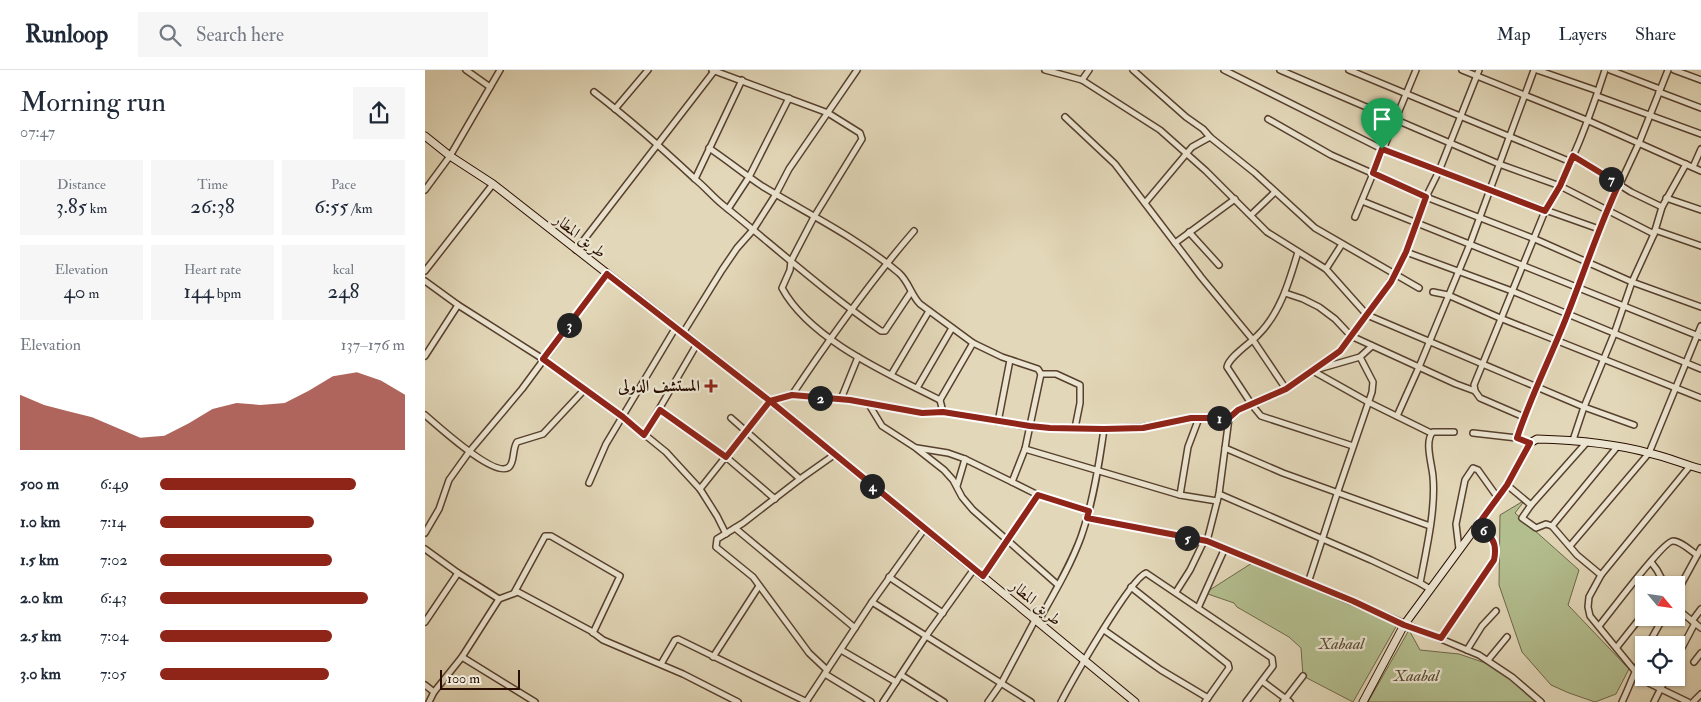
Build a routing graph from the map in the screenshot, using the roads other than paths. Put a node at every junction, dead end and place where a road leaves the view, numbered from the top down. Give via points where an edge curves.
1 (466, 70) edge
2 (500, 70) edge
3 (649, 70) edge
4 (714, 70) edge
5 (857, 70) edge
6 (1045, 70) edge
7 (1089, 70) edge
8 (1133, 70) edge
9 (1280, 70) edge
10 (1349, 70) edge
11 (1416, 70) edge
12 (1462, 70) edge
13 (1536, 70) edge
14 (1605, 70) edge
15 (1610, 70) edge
16 (1668, 70) edge
17 (1674, 70) edge
18 (1227, 71) edge
19 (1293, 72) edge
20 (1478, 73) edge
21 (742, 80) junction
22 (1082, 80) junction
23 (1701, 80) edge
24 (490, 87) junction
25 (1660, 90) junction
26 (593, 92) dead end
27 (1405, 93) junction
28 (1525, 94) junction
29 (1597, 94) junction
30 (789, 98) junction
31 (1701, 108) edge
32 (615, 109) junction
33 (828, 113) junction
34 (1651, 114) junction
35 (1460, 115) junction
36 (1065, 117) dead end
37 (1268, 119) dead end
38 (1395, 120) junction
39 (1589, 121) junction
40 (1701, 134) edge
41 (425, 136) edge
42 (1210, 137) junction
43 (1509, 138) junction
44 (1449, 142) junction
45 (1639, 143) junction
46 (657, 146) junction
47 (709, 148) junction
48 (1382, 149) junction
49 (1701, 149) edge
50 (1187, 153) junction
51 (450, 156) junction
52 (1573, 156) junction
53 (1571, 162) junction
54 (1499, 164) junction
55 (1686, 164) junction
56 (1693, 167) junction
57 (1701, 170) edge
58 (1439, 171) junction
59 (1373, 173) junction
60 (749, 177) junction
61 (695, 178) junction
62 (493, 184) junction
63 (1619, 184) junction
64 (1560, 186) junction
65 (425, 190) edge
66 (1489, 190) junction
67 (1275, 192) junction
68 (776, 194) junction
69 (1426, 197) junction
70 (1666, 198) junction
71 (1235, 199) junction
72 (1362, 201) junction
73 (1145, 203) junction
74 (1662, 206) junction
75 (728, 209) junction
76 (1607, 210) junction
77 (1701, 210) edge
78 (1545, 211) junction
79 (1251, 215) junction
80 (814, 217) junction
81 (1355, 217) dead end
82 (1479, 217) junction
83 (1416, 224) junction
84 (1599, 229) junction
85 (753, 230) junction
86 (915, 231) dead end
87 (1189, 232) junction
88 (1655, 232) junction
89 (1535, 239) junction
90 (1175, 243) junction
91 (1342, 244) junction
92 (1470, 244) junction
93 (1701, 246) edge
94 (576, 250) junction
95 (1298, 252) junction
96 (1406, 252) junction
97 (791, 261) junction
98 (1587, 261) junction
99 (886, 264) junction
100 (1219, 265) dead end
101 (1523, 265) junction
102 (1326, 269) junction
103 (425, 271) edge
104 (1458, 272) junction
105 (607, 274) junction
106 (1395, 274) junction
107 (425, 282) edge
108 (1632, 282) junction
109 (1419, 288) dead end
110 (1578, 288) junction
111 (1512, 291) junction
112 (911, 292) junction
113 (1433, 292) dead end
114 (1285, 293) junction
115 (1448, 295) junction
116 (458, 305) junction
117 (1624, 307) junction
118 (1701, 308) edge
119 (851, 310) junction
120 (929, 311) junction
121 (1568, 314) junction
122 (1367, 315) junction
123 (1500, 318) junction
124 (1701, 326) edge
125 (675, 327) junction
126 (952, 328) junction
127 (683, 333) junction
128 (1614, 334) junction
129 (1351, 336) junction
130 (1699, 336) edge
131 (830, 338) junction
132 (1253, 340) junction
133 (1557, 341) junction
134 (1429, 342) junction
135 (973, 343) junction
136 (697, 344) junction
137 (1372, 346) junction
138 (425, 356) edge
139 (1359, 357) junction
140 (859, 358) junction
141 (543, 359) junction
142 (1010, 360) junction
143 (1603, 360) junction
144 (1482, 363) junction
145 (1686, 363) junction
146 (1419, 367) junction
147 (1701, 369) edge
148 (1313, 371) junction
149 (1041, 374) junction
150 (891, 375) junction
151 (1537, 387) junction
152 (917, 388) junction
153 (1676, 388) junction
154 (585, 389) junction
155 (1286, 389) junction
156 (1475, 391) junction
157 (792, 395) junction
158 (1701, 398) edge
159 (841, 399) junction
160 (940, 400) junction
161 (770, 401) junction
162 (868, 403) junction
163 (1369, 403) junction
164 (1251, 405) junction
165 (1584, 407) junction
166 (660, 410) junction
167 (943, 412) junction
168 (425, 415) edge
169 (1397, 416) junction
170 (623, 417) junction
171 (1524, 417) junction
172 (731, 418) dead end
173 (1199, 418) junction
174 (1229, 418) junction
175 (998, 422) junction
176 (1634, 425) dead end
177 (1030, 426) junction
178 (1075, 428) junction
179 (1104, 429) junction
180 (746, 431) junction
181 (1454, 432) dead end
182 (1431, 433) junction
183 (1473, 434) dead end
184 (644, 435) junction
185 (1517, 438) junction
186 (1573, 440) junction
187 (1587, 442) junction
188 (1530, 443) junction
189 (1353, 446) junction
190 (1617, 447) junction
191 (916, 448) junction
192 (1225, 448) junction
193 (1025, 449) junction
194 (469, 452) junction
195 (1649, 453) junction
196 (834, 455) junction
197 (726, 457) junction
198 (965, 459) junction
199 (1690, 466) junction
200 (1701, 469) edge
201 (1098, 470) junction
202 (800, 478) junction
203 (1012, 482) junction
204 (589, 483) dead end
205 (1507, 485) junction
206 (957, 486) junction
207 (700, 489) junction
208 (1219, 494) junction
209 (1337, 494) junction
210 (1038, 495) junction
211 (1180, 495) junction
212 (1498, 498) junction
213 (775, 499) junction
214 (1217, 501) junction
215 (1531, 505) junction
216 (1089, 511) junction
217 (1087, 518) junction
218 (1430, 526) junction
219 (1477, 526) junction
220 (1552, 526) junction
221 (735, 528) junction
222 (925, 528) junction
223 (425, 533) edge
224 (726, 534) junction
225 (1322, 539) junction
226 (1007, 540) junction
227 (1206, 541) junction
228 (1570, 546) junction
229 (1225, 548) junction
230 (1701, 548) edge
231 (425, 549) edge
232 (1459, 549) junction
233 (1697, 554) junction
234 (1651, 562) junction
235 (974, 569) junction
236 (458, 573) junction
237 (1601, 575) junction
238 (983, 576) junction
239 (1660, 576) edge
240 (889, 577) junction
241 (1685, 577) edge
242 (1308, 583) junction
243 (1420, 583) junction
244 (1058, 585) junction
245 (759, 586) junction
246 (1131, 587) junction
247 (1430, 589) junction
248 (1176, 592) junction
249 (513, 593) junction
250 (499, 599) junction
251 (872, 602) junction
252 (1198, 608) junction
253 (1701, 609) edge
254 (1496, 611) dead end
255 (943, 613) junction
256 (1685, 615) edge
257 (1036, 621) junction
258 (425, 622) edge
259 (1693, 622) junction
260 (1404, 625) junction
261 (1635, 625) edge
262 (1599, 626) junction
263 (1701, 627) edge
264 (855, 628) junction
265 (1104, 630) junction
266 (593, 633) junction
267 (926, 636) junction
268 (1507, 637) dead end
269 (1441, 638) junction
270 (1685, 639) edge
271 (1617, 648) junction
272 (841, 650) junction
273 (1467, 650) junction
274 (1701, 653) edge
275 (462, 657) junction
276 (713, 657) junction
277 (1084, 660) junction
278 (1488, 660) junction
279 (1694, 662) dead end
280 (661, 664) junction
281 (826, 672) junction
282 (1635, 673) joint
283 (901, 675) junction
284 (1303, 676) dead end
285 (1262, 681) junction
286 (896, 682) junction
287 (1002, 682) junction
288 (425, 685) edge
289 (1658, 686) edge
290 (1661, 688) junction
291 (434, 692) junction
292 (1701, 694) edge
293 (1207, 700) edge
294 (1286, 701) edge
295 (429, 702) edge
296 (535, 702) edge
297 (738, 702) edge
298 (807, 702) edge
299 (871, 702) edge
300 (883, 702) edge
301 (944, 702) edge
302 (988, 702) edge
303 (1031, 702) edge
304 (1061, 702) edge
305 (1135, 702) edge
306 (1246, 702) edge
307 (1363, 702) edge
308 (1541, 702) edge
309 (1622, 702) edge
310 (1654, 702) edge
311 (1688, 702) edge
312 (1693, 702) edge

1 - 24 street
2 - 24 street
3 - 32 street
4 - 21 street
4 - 46 street
5 - 33 street
6 - 22 street
7 - 22 street
8 - 42 street
9 - 19 street
10 - 27 street
11 - 27 street
12 - 20 street
13 - 28 street
13 - 29 street
14 - 29 street
15 - 25 street
16 - 25 street
17 - 23 street
18 - 48 street
19 - 38 street via 1312,85
20 - 28 street
20 - 35 street
21 - 30 street
21 - 47 street
22 - 50 street via 1160,130
24 - 51 street
25 - 31 street
25 - 34 street
26 - 32 street
27 - 35 street
27 - 38 street
28 - 39 street
28 - 43 street
29 - 34 street
29 - 39 street
30 - 33 street
30 - 60 street
32 - 46 street
33 - 68 street via 789,169
33 - 80 street via 862,136
34 - 40 street
34 - 45 street
35 - 43 street
35 - 44 street
36 - 73 street via 1115,164
37 - 59 street via 1331,155
38 - 44 street
38 - 48 street
39 - 45 street
39 - 52 street
41 - 51 main road, طريق المطار
42 - 50 street
42 - 67 street
43 - 53 street
43 - 54 street
44 - 54 street
44 - 58 street
45 - 55 street
45 - 63 street
46 - 61 street
46 - 94 street
47 - 60 street
47 - 61 street
48 - 58 street
48 - 59 street
49 - 56 street
50 - 71 street
50 - 73 street
51 - 62 main road, طريق المطار
51 - 65 street
52 - 53 street
52 - 63 street
53 - 64 street
54 - 64 street
54 - 66 street
55 - 56 street
55 - 70 street
56 - 57 street
58 - 66 street
58 - 69 street
59 - 69 street
59 - 72 street
60 - 68 street
60 - 75 street
61 - 75 street
62 - 94 main road, طريق المطار
62 - 103 street
63 - 74 street
63 - 76 street
64 - 76 street
64 - 78 street
66 - 78 street
66 - 82 street
67 - 79 street
67 - 91 street via 1315,228
68 - 80 street
68 - 85 street
69 - 82 street
69 - 83 street
70 - 74 street
70 - 77 street
71 - 79 street
71 - 87 street
72 - 81 street
72 - 83 street
73 - 90 street
74 - 88 street
75 - 85 street
76 - 84 street
76 - 88 street
78 - 84 street
78 - 89 street
79 - 95 street via 1267,232
80 - 97 street
80 - 99 street
82 - 89 street
82 - 92 street
83 - 92 street
83 - 96 street
84 - 98 street
85 - 97 street
85 - 127 street via 722,270
86 - 99 street
87 - 90 street
87 - 100 street
88 - 93 street
88 - 108 street
89 - 98 street
89 - 101 street
90 - 132 street
91 - 102 street
91 - 106 street
92 - 101 street
92 - 104 street
94 - 105 main road, طريق المطار
95 - 102 street
95 - 114 street
96 - 104 street
96 - 106 street
97 - 119 street
97 - 131 street via 781,288 799,312
98 - 108 street
98 - 110 street
99 - 112 street via 905,279
99 - 119 street
101 - 110 street
101 - 111 street
102 - 122 street
104 - 111 street
104 - 115 street
105 - 125 main road, طريق المطار
105 - 141 street
106 - 109 street
106 - 122 street
107 - 116 street
108 - 117 street
108 - 118 street
110 - 117 street
110 - 121 street
111 - 121 street
111 - 123 street
112 - 119 street via 883,331
112 - 120 street
113 - 115 street
114 - 129 street via 1319,307
114 - 132 street via 1265,327
115 - 123 street
115 - 134 street
116 - 138 street
116 - 141 street
117 - 128 street
117 - 130 street
119 - 131 street
120 - 126 street
120 - 150 street
121 - 128 street
121 - 133 street
122 - 129 street
122 - 134 street
123 - 133 street
123 - 144 street
124 - 130 street
125 - 127 main road, طريق المطار
125 - 170 street
126 - 135 street
126 - 152 street
127 - 136 main road, طريق المطار
128 - 143 street
128 - 145 street
129 - 137 street
129 - 148 street via 1340,351
130 - 145 street
131 - 140 street
131 - 157 street
132 - 155 street
132 - 164 street via 1229,361 1227,367
133 - 143 street
133 - 151 street
134 - 144 street
134 - 146 street
135 - 142 street
135 - 160 street
136 - 161 main road, طريق المطار
136 - 166 street
137 - 139 street
137 - 146 street
139 - 148 street
139 - 163 street via 1373,382
140 - 150 street
140 - 159 street
141 - 154 street
141 - 194 street via 522,390
142 - 149 street via 1038,369
142 - 175 street
143 - 153 street
143 - 165 street
144 - 151 street
144 - 156 street
145 - 147 street
145 - 153 street
146 - 156 street
146 - 169 street
148 - 155 street
148 - 163 street
149 - 177 street
149 - 178 street via 1056,374 1081,384 1081,403
150 - 152 street
151 - 165 street
151 - 171 street
152 - 160 street
153 - 158 street
153 - 195 street
154 - 170 street
154 - 194 street via 543,434 517,442 508,468 499,470
155 - 164 street
156 - 171 street via 1480,398
157 - 159 street
157 - 161 street
159 - 162 street
160 - 167 street
161 - 180 street
161 - 196 main road, طريق المطار
162 - 167 street via 922,413
162 - 191 street via 882,426
163 - 169 street
163 - 189 street
164 - 174 street
164 - 189 street via 1265,417
165 - 176 street
165 - 186 street
166 - 184 street
166 - 197 street
167 - 175 street
168 - 194 street
169 - 182 street
170 - 184 street
170 - 204 street via 606,444
171 - 185 street
172 - 180 street
173 - 174 street
173 - 179 street via 1143,428
173 - 211 street via 1188,447
174 - 192 street
175 - 177 street
177 - 178 street
177 - 193 street
178 - 179 street
179 - 201 street
180 - 197 street
180 - 202 street
181 - 182 street
182 - 218 street
183 - 185 street
184 - 207 street via 666,452
185 - 188 street
186 - 187 main road
186 - 188 main road via 1537,439
187 - 190 main road
187 - 215 street
188 - 205 main road
189 - 209 street
190 - 195 main road
190 - 220 street
191 - 198 street
191 - 206 street via 944,470
192 - 208 street
192 - 209 street
193 - 201 street
193 - 203 street
194 - 223 street via 449,480 439,509
195 - 199 main road
195 - 228 street
196 - 202 street
196 - 222 main road, طريق المطار
197 - 207 street
197 - 213 street
198 - 203 street
198 - 206 street
199 - 200 main road
199 - 237 street
201 - 211 street
201 - 216 street
202 - 213 street
203 - 210 street
205 - 212 main road
205 - 215 street
206 - 226 street via 973,510
207 - 224 street
208 - 214 street
208 - 225 street
209 - 218 street
209 - 225 street
210 - 216 street
210 - 226 street
211 - 214 street
212 - 219 main road
212 - 232 street via 1478,470 1473,468 1465,480 1456,524
213 - 221 street
214 - 227 street
215 - 220 street via 1522,518 1536,528 1547,524
216 - 217 street
217 - 227 street
217 - 244 street via 1071,562
218 - 243 street
219 - 232 main road
219 - 269 street via 1494,543 1494,560
220 - 228 street
221 - 224 street
221 - 264 street
222 - 235 main road, طريق المطار
222 - 240 street
224 - 245 street via 717,539 716,547 753,577
225 - 242 street
225 - 243 street
226 - 238 street
226 - 244 street
227 - 229 street
227 - 248 street
228 - 237 street
229 - 242 street
229 - 252 street
230 - 233 street
231 - 236 street
232 - 247 main road
233 - 234 street via 1673,541
233 - 241 street
234 - 239 street
234 - 262 street
235 - 238 main road, طريق المطار
235 - 255 street
236 - 250 street
236 - 258 street
237 - 262 street via 1587,601 1589,614
238 - 257 main road, طريق المطار
240 - 251 street
240 - 255 street
242 - 260 street
243 - 247 street
244 - 257 street
245 - 276 street
245 - 281 street
246 - 248 street via 1146,573
246 - 265 street
246 - 293 street via 1228,664 1229,668
247 - 260 main road
248 - 252 street
249 - 250 street
249 - 266 street via 523,594
249 - 266 street via 545,536 551,536 620,576
250 - 275 street
251 - 264 street
251 - 267 street
252 - 285 street via 1272,658 1273,666
253 - 259 street
254 - 273 street
255 - 267 street
256 - 259 street
257 - 277 main road, طريق المطار
257 - 287 street
259 - 263 street
259 - 270 street
260 - 269 street
260 - 307 main road
261 - 271 street
262 - 271 street
264 - 272 street
265 - 277 street
265 - 293 street
266 - 280 street via 619,648
267 - 283 street
267 - 287 street
268 - 278 street
269 - 273 street
271 - 282 street
272 - 281 street
272 - 286 street
273 - 278 street
274 - 279 street
275 - 291 street
275 - 296 street
276 - 280 street via 677,639
276 - 298 street
277 - 304 street
277 - 305 main road, طريق المطار
278 - 308 street
280 - 297 street
281 - 298 street
281 - 299 street
282 - 309 street
283 - 286 street
283 - 301 street
284 - 294 street
285 - 294 street
285 - 306 street
286 - 300 street
287 - 302 street
287 - 303 street
288 - 291 street
289 - 290 street
290 - 310 street
290 - 311 street
291 - 295 street
292 - 312 street

